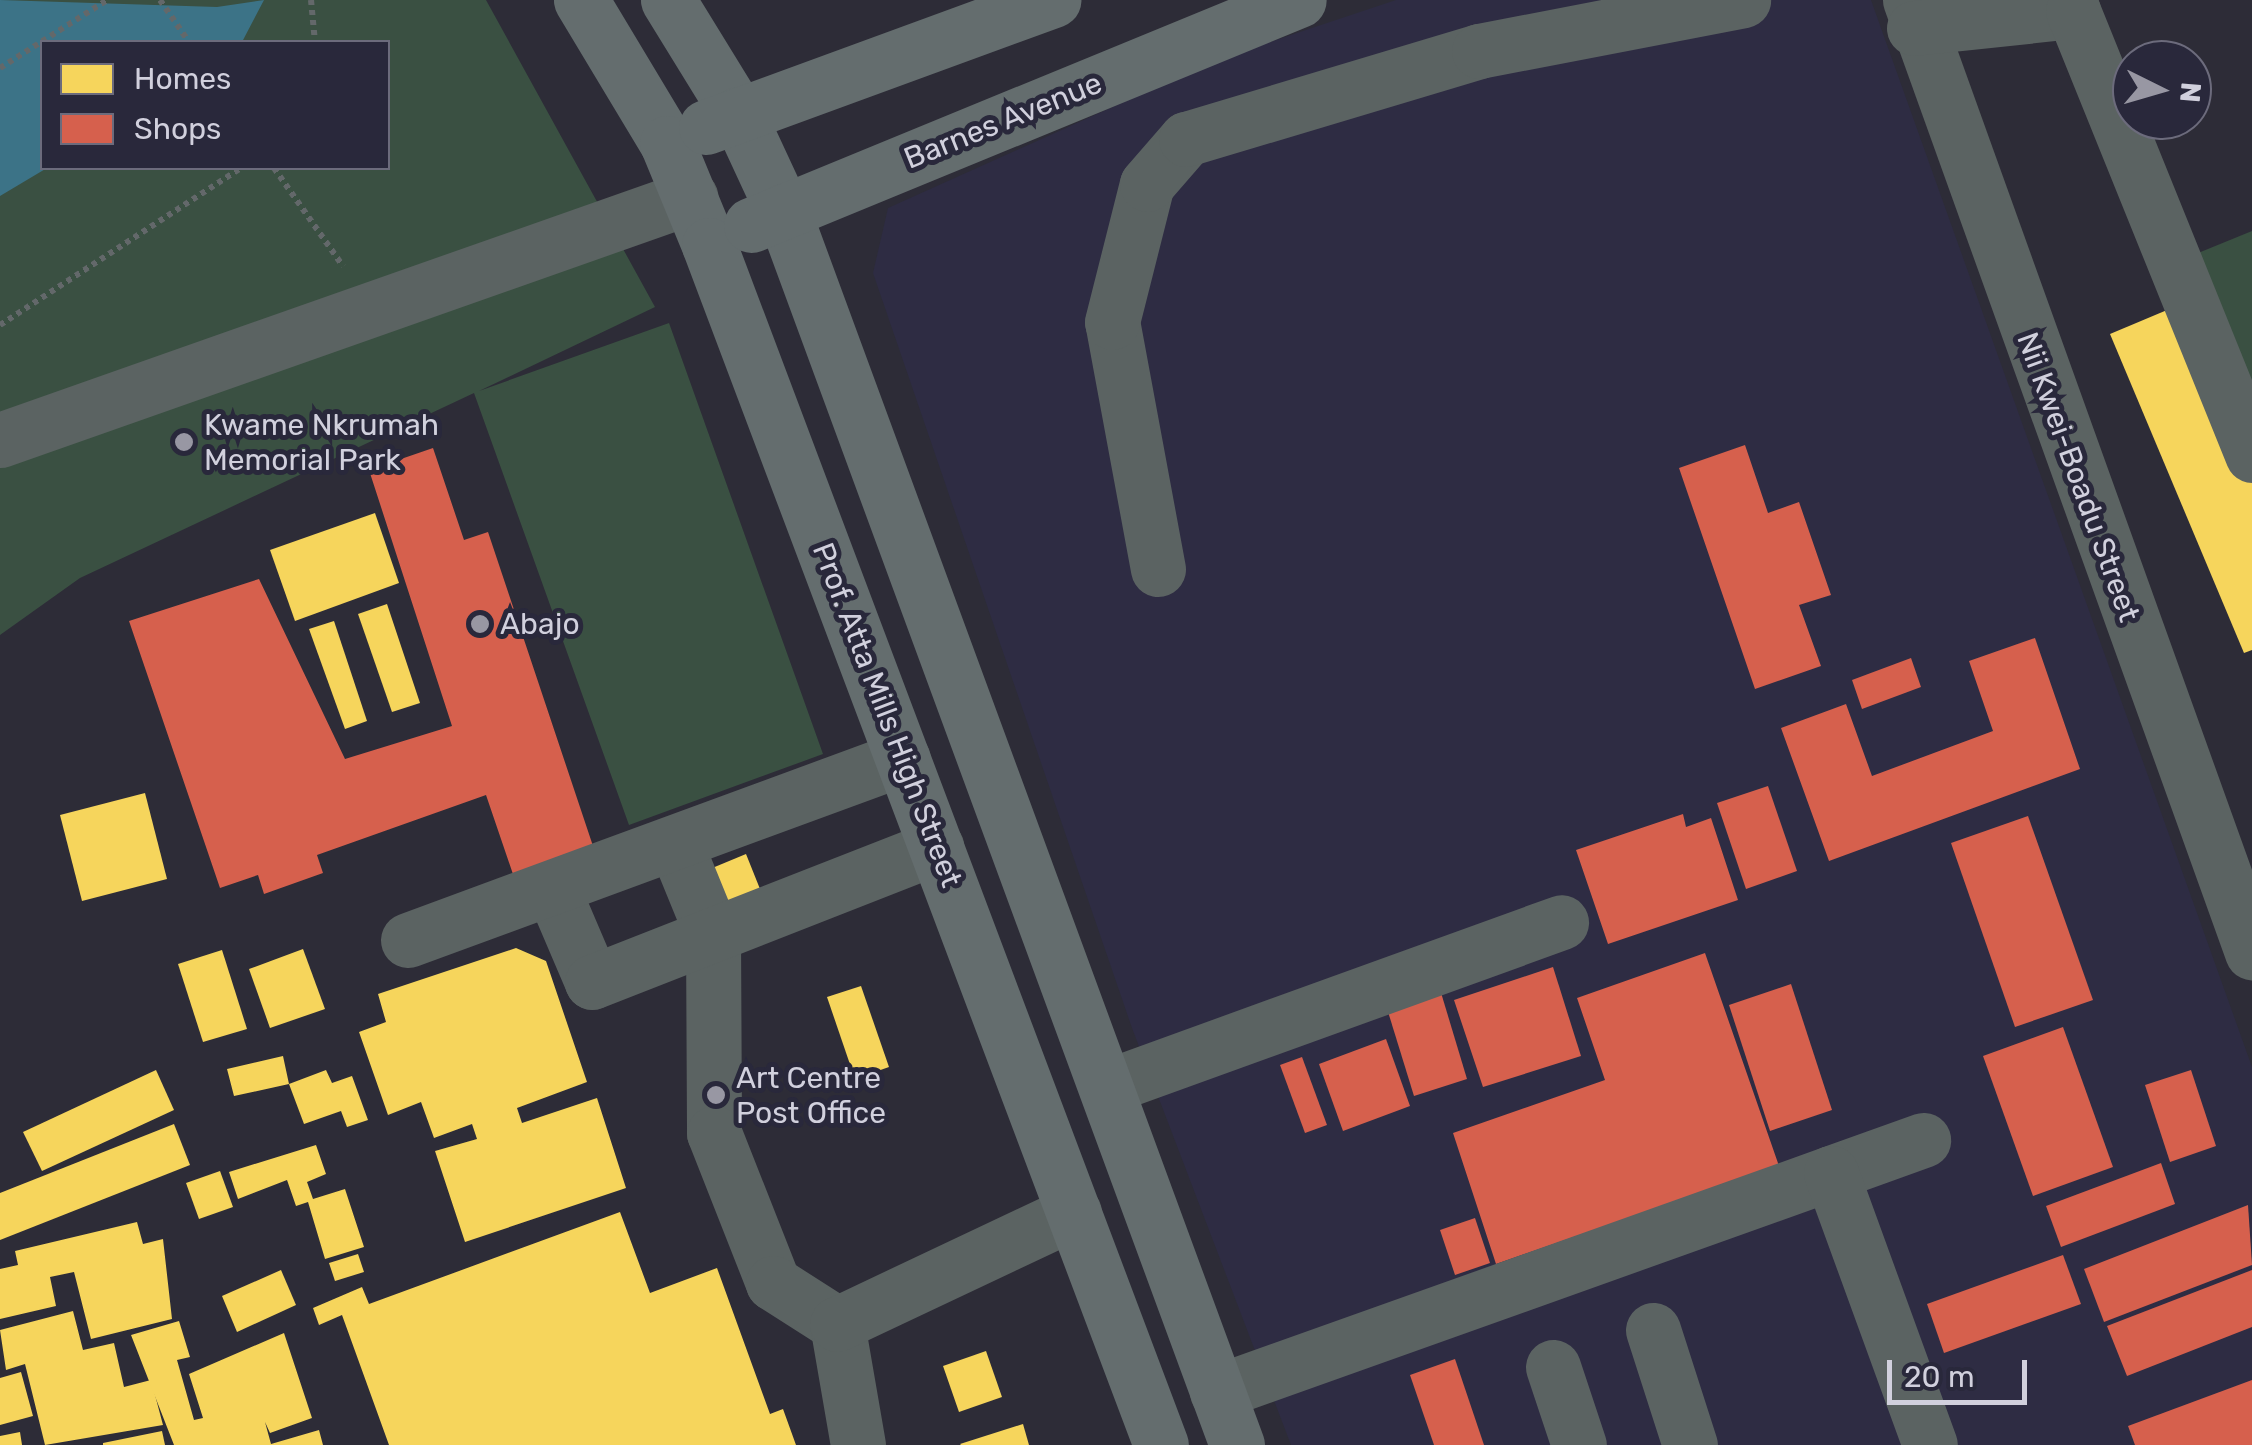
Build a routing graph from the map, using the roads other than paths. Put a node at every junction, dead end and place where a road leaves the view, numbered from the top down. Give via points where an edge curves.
1 (582, 0) edge
2 (668, 0) edge
3 (1053, 0) edge
4 (1299, 0) edge
5 (1742, 0) edge
6 (2094, 6) edge
7 (1912, 14) edge
8 (738, 114) junction
9 (666, 143) junction
10 (783, 211) junction
11 (699, 221) junction
12 (0, 440) edge
13 (2252, 455) edge
14 (1158, 568) dead end
15 (903, 758) junction
16 (675, 843) junction
17 (937, 847) junction
18 (552, 888) junction
19 (1560, 922) dead end
20 (713, 936) junction
21 (408, 940) dead end
22 (2252, 952) edge
23 (1106, 1086) junction
24 (1923, 1140) dead end
25 (1830, 1174) junction
26 (1074, 1212) junction
27 (837, 1324) junction
28 (1654, 1330) dead end
29 (1553, 1367) dead end
30 (1218, 1392) junction
31 (858, 1445) edge
32 (1162, 1445) edge
33 (1237, 1445) edge
34 (1579, 1445) edge
35 (1690, 1445) edge
36 (1930, 1445) edge

1 - 9 main road, Prof. Atta Mills High Street
2 - 8 main road
3 - 8 main road
4 - 10 main road, Barnes Avenue
5 - 14 street via 1479,50 1186,139 1147,184 1112,322
6 - 7 street
6 - 13 street
7 - 22 street, Nii Kwei-Boadu Street
8 - 9 main road
8 - 10 main road
9 - 11 main road, Prof. Atta Mills High Street
10 - 11 main road, Barnes Avenue
10 - 23 main road
11 - 12 street via 369,304
11 - 15 main road, Prof. Atta Mills High Street
15 - 16 street
15 - 17 main road, Prof. Atta Mills High Street
16 - 18 street
16 - 20 street
17 - 20 street
17 - 26 main road, Prof. Atta Mills High Street
18 - 20 street via 592,982
18 - 21 street
19 - 23 street
20 - 27 street via 714,1134 773,1283
23 - 30 main road
24 - 25 street
25 - 30 street
25 - 36 street
26 - 27 street
26 - 32 main road, Prof. Atta Mills High Street
27 - 31 street
28 - 35 street
29 - 34 street
30 - 33 main road

